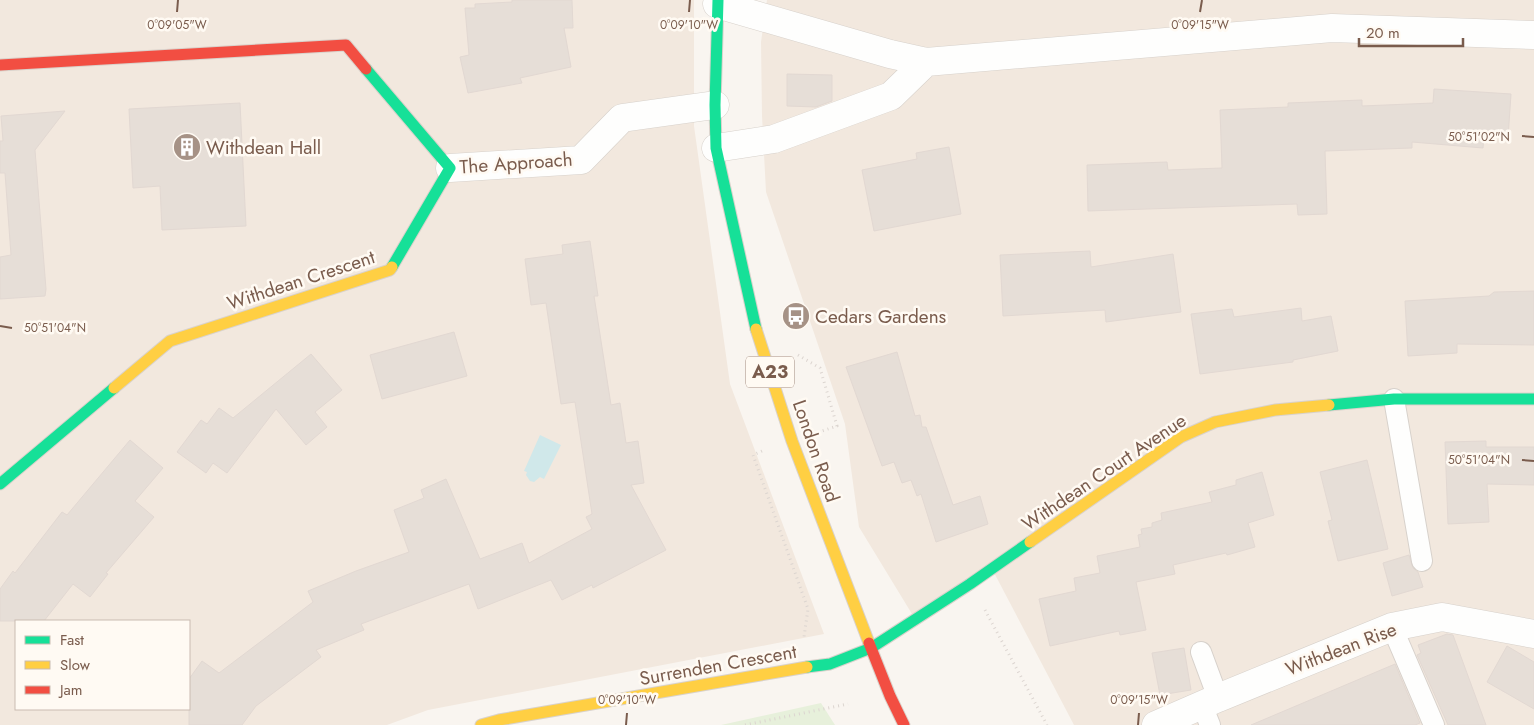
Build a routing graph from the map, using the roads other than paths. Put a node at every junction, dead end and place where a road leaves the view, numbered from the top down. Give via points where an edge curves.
1 (717, 2) edge
2 (1534, 35) edge
3 (926, 62) junction
4 (0, 64) edge
5 (715, 105) junction
6 (716, 148) junction
7 (450, 168) junction
8 (1394, 399) junction
9 (1534, 399) edge
10 (0, 484) edge
11 (1422, 561) dead end
12 (1392, 627) junction
13 (1534, 634) edge
14 (871, 648) junction
15 (1201, 652) dead end
16 (1210, 709) edge
17 (481, 725) edge
18 (904, 725) edge
19 (1156, 725) edge
20 (1434, 725) edge

1 - 3 street
1 - 5 main road, London Road / A23
2 - 3 street via 1332,28
3 - 6 street via 891,96 774,138
4 - 7 main road via 346,45
5 - 6 main road, London Road / A23
5 - 7 street, The Approach via 622,118 581,160
6 - 14 main road, London Road / A23 via 756,330 834,557
7 - 10 main road, Withdean Crescent via 390,270 170,341
8 - 9 main road, Withdean Court Avenue
8 - 11 lane
8 - 14 main road, Withdean Court Avenue via 1275,410 1215,422 1182,437 970,584
12 - 13 street, Withdean Rise via 1442,617
12 - 16 street, Withdean Rise
12 - 20 lane
14 - 17 main road, Surrenden Crescent via 830,664
14 - 18 main road, London Road / A23
15 - 16 lane
16 - 19 street, Withdean Rise

